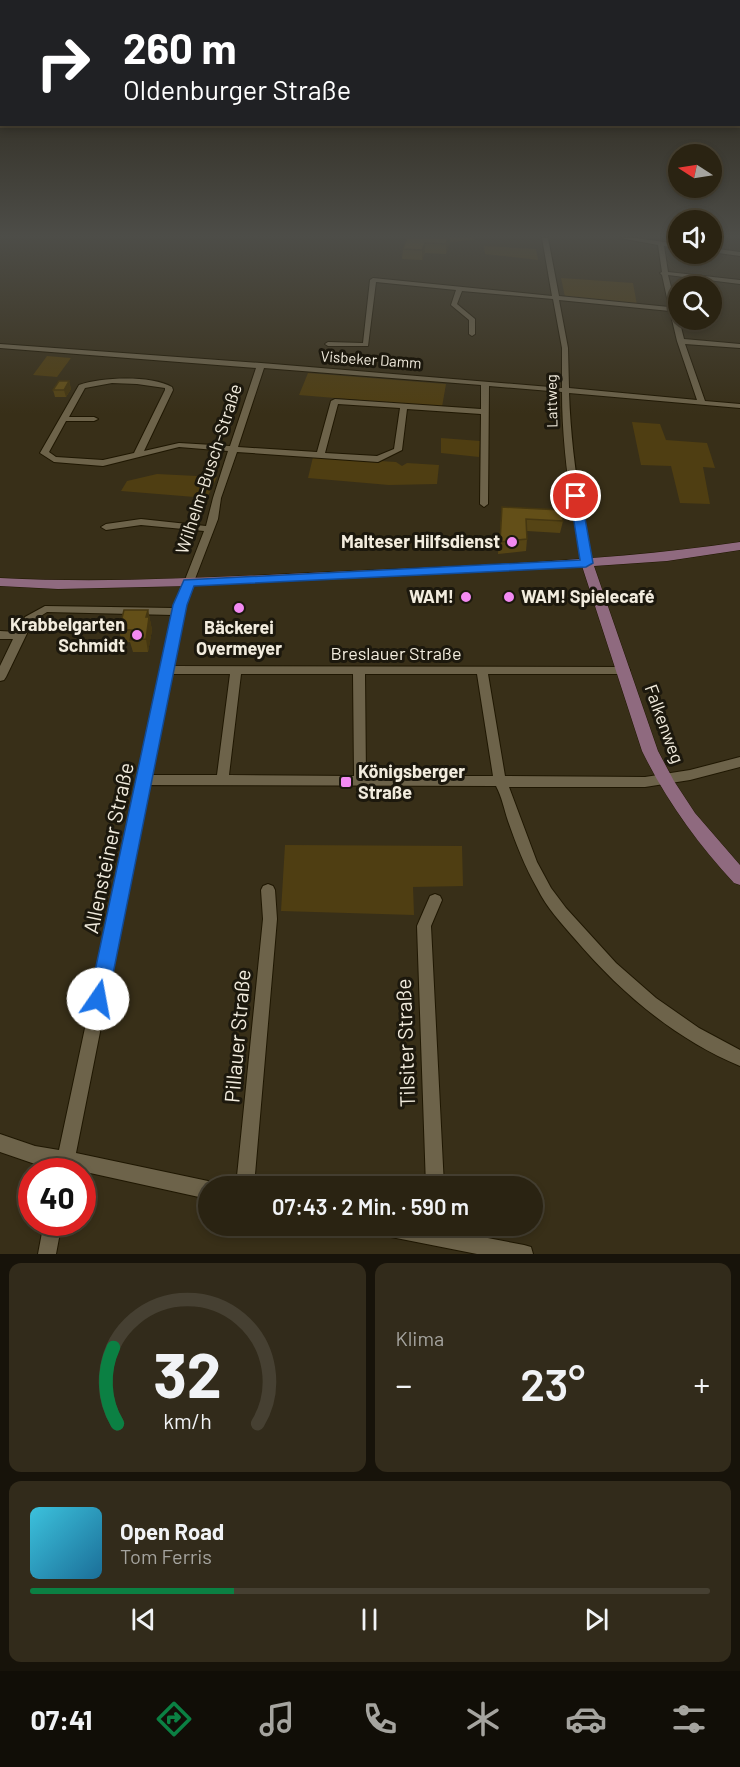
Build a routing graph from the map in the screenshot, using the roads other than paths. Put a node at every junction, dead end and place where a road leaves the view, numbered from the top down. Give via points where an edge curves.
1 (371, 297) edge
2 (457, 297) edge
3 (551, 297) edge
4 (556, 297) junction
5 (668, 309) edge
6 (677, 330) edge
7 (472, 334) dead end
8 (680, 342) junction
9 (328, 344) dead end
10 (0, 346) edge
11 (740, 346) edge
12 (261, 366) junction
13 (485, 383) junction
14 (565, 390) junction
15 (702, 402) junction
16 (404, 406) junction
17 (740, 406) edge
18 (484, 412) junction
19 (63, 419) junction
20 (94, 419) dead end
21 (233, 448) junction
22 (138, 454) junction
23 (320, 455) junction
24 (484, 504) dead end
25 (106, 527) dead end
26 (209, 529) junction
27 (740, 546) edge
28 (586, 563) junction
29 (0, 582) edge
30 (189, 582) junction
31 (179, 612) junction
32 (0, 635) edge
33 (19, 636) junction
34 (168, 670) junction
35 (236, 670) junction
36 (482, 670) junction
37 (624, 670) junction
38 (359, 671) junction
39 (0, 677) edge
40 (740, 762) edge
41 (663, 779) junction
42 (144, 780) junction
43 (222, 781) junction
44 (360, 782) junction
45 (500, 782) junction
46 (740, 877) edge
47 (268, 890) dead end
48 (435, 900) dead end
49 (740, 1058) edge
50 (0, 1143) edge
51 (44, 1158) edge
52 (65, 1158) edge
53 (96, 1171) edge
54 (246, 1176) edge
55 (435, 1176) edge
56 (198, 1188) edge
57 (50, 1236) edge
58 (459, 1236) edge
59 (47, 1254) edge
60 (524, 1254) edge

1 - 9 street via 366,345
2 - 7 street via 454,305 472,319
3 - 4 street
4 - 5 street
4 - 14 street, Lattweg via 566,358
6 - 8 street
8 - 11 street
8 - 15 street
10 - 12 street, Visbeker Damm
12 - 13 street, Visbeker Damm
12 - 21 street, Wilhelm-Busch-Straße
13 - 14 street, Visbeker Damm
13 - 18 street
14 - 15 street, Visbeker Damm
14 - 28 street, Lattweg
15 - 17 street, Visbeker Damm
16 - 18 street
16 - 23 street via 398,450 378,459
16 - 23 street via 334,400
18 - 24 street
19 - 20 street
19 - 22 street via 44,449 54,459 103,463
19 - 22 street via 82,387 92,382 168,387
21 - 22 street via 179,445
21 - 23 street
21 - 26 street, Wilhelm-Busch-Straße
25 - 26 street via 141,522
26 - 30 street, Wilhelm-Busch-Straße
27 - 28 main road
28 - 30 main road
28 - 37 main road, Falkenweg
29 - 30 main road
30 - 31 street, Allensteiner Straße
31 - 33 street via 45,609 29,619
31 - 34 street, Allensteiner Straße
32 - 33 street
33 - 39 street
34 - 35 street, Breslauer Straße
34 - 42 street, Allensteiner Straße
35 - 38 street, Breslauer Straße
35 - 43 street
36 - 37 street, Breslauer Straße
36 - 38 street, Breslauer Straße
36 - 45 street
37 - 41 main road, Falkenweg
38 - 44 street
40 - 41 street
41 - 45 street
41 - 46 main road, Falkenweg via 709,844
42 - 43 street
42 - 52 street, Allensteiner Straße
43 - 44 street
44 - 45 street
45 - 49 street via 508,794 523,844 553,902 604,963 647,1001
47 - 54 street, Pillauer Straße via 270,919
48 - 55 street, Tilsiter Straße via 424,926
50 - 51 street
53 - 56 street
57 - 59 street
58 - 60 street

